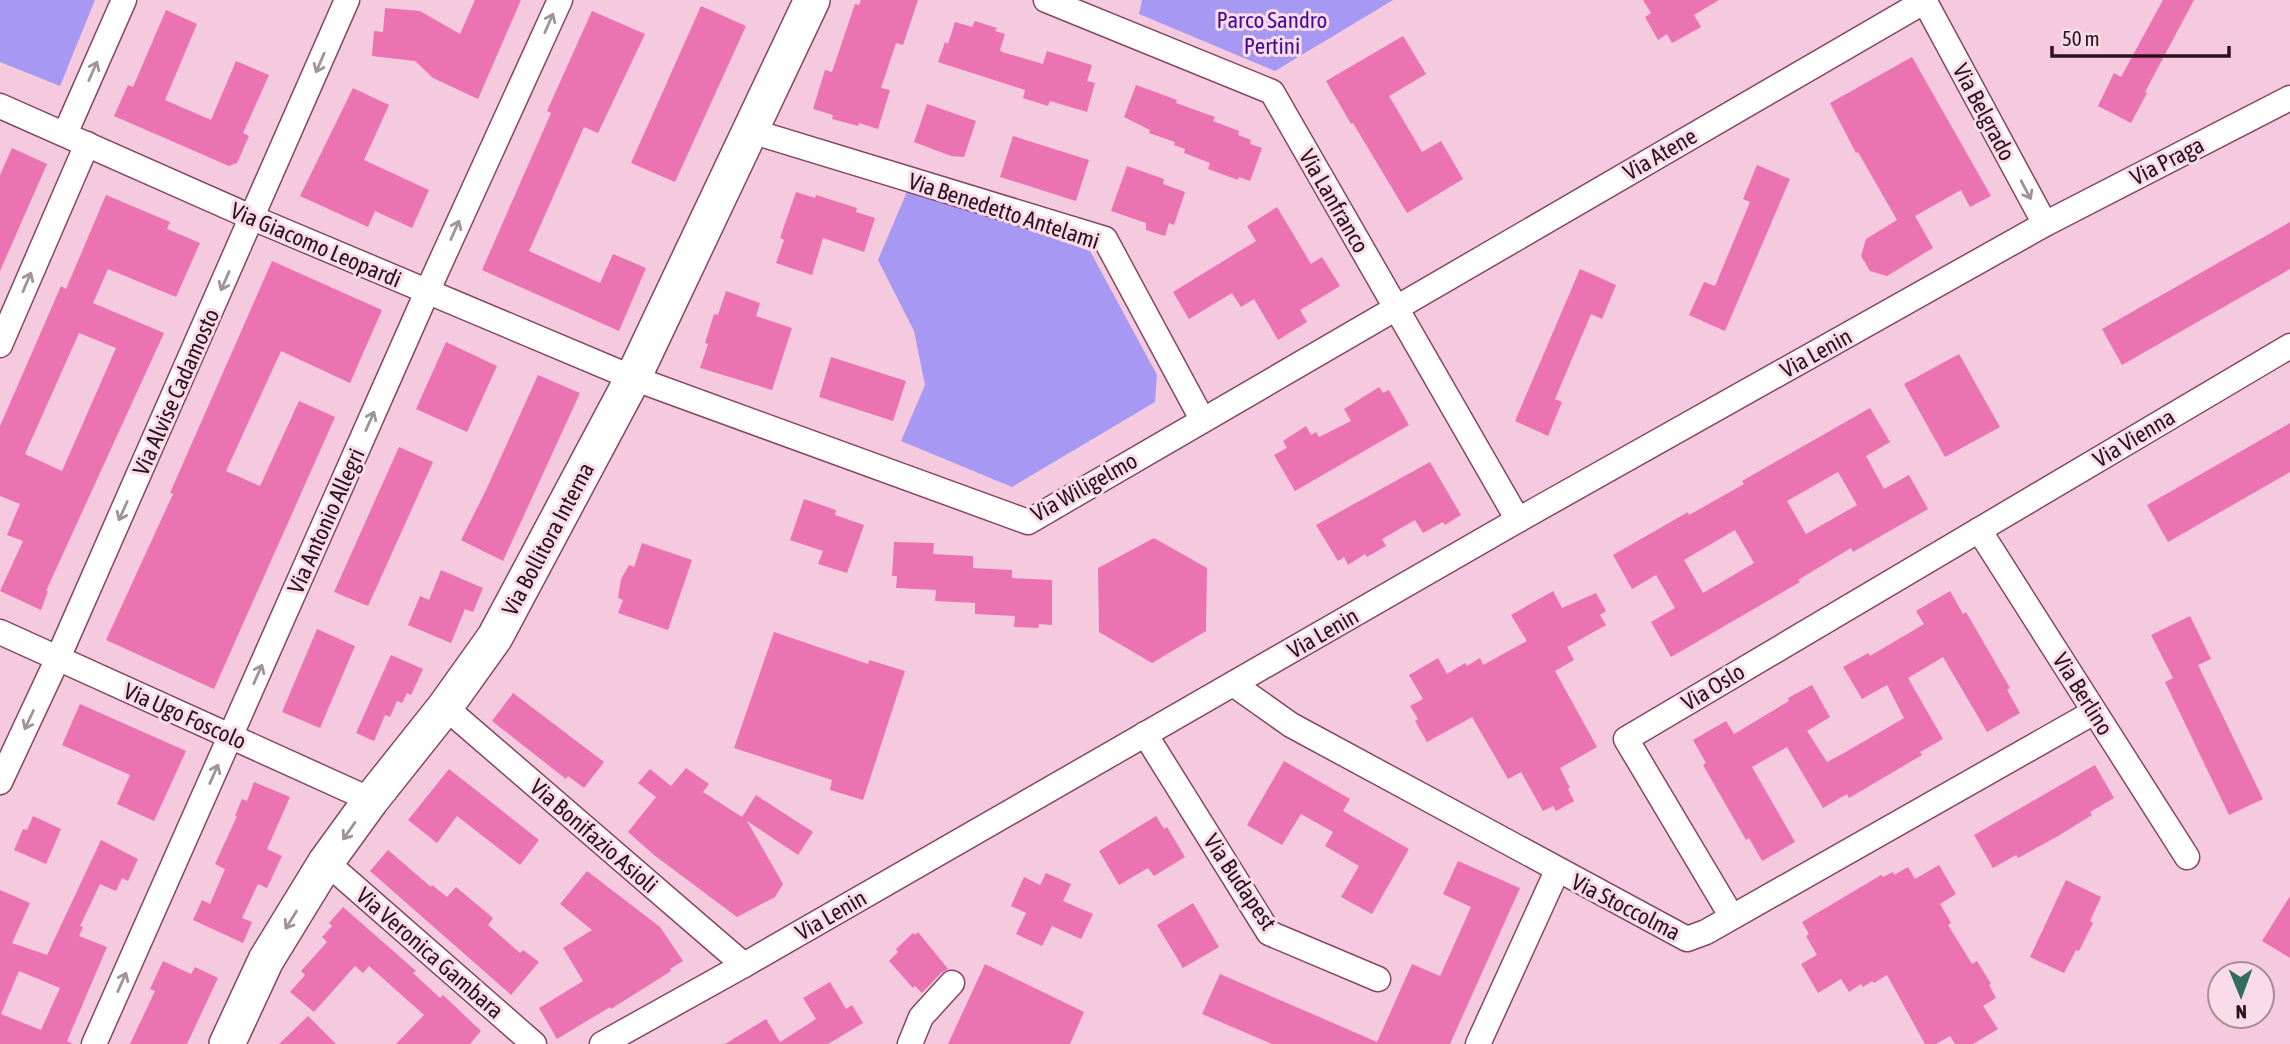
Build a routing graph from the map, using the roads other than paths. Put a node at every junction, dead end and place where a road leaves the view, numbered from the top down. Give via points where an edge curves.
1 (124, 0) edge
2 (347, 0) edge
3 (559, 0) edge
4 (812, 0) edge
5 (1046, 0) edge
6 (1924, 1) edge
7 (2290, 98) edge
8 (0, 106) edge
9 (751, 131) junction
10 (76, 139) junction
11 (253, 218) junction
12 (2045, 224) junction
13 (427, 292) junction
14 (1395, 308) junction
15 (0, 345) edge
16 (2290, 346) edge
17 (634, 378) junction
18 (1202, 419) junction
19 (1518, 520) junction
20 (1979, 530) junction
21 (0, 632) edge
22 (58, 659) junction
23 (1233, 684) junction
24 (445, 707) junction
25 (2094, 712) junction
26 (1146, 734) junction
27 (231, 737) junction
28 (0, 782) edge
29 (370, 800) junction
30 (2187, 858) dead end
31 (327, 862) junction
32 (1557, 871) junction
33 (1732, 917) junction
34 (744, 965) junction
35 (1378, 979) dead end
36 (952, 983) dead end
37 (94, 1044) edge
38 (227, 1044) edge
39 (534, 1044) edge
40 (602, 1044) edge
41 (910, 1044) edge
42 (1478, 1044) edge

10 -> 1 street
2 -> 11 street, Via Alvise Cadamosto
13 -> 3 street, Via Antonio Allegri
4 - 9 street, Via Bollitora Interna
5 - 14 street, Via Lanfranco via 1272,92
6 -> 12 street, Via Belgrado
6 - 14 street, Via Atene
7 - 12 street, Via Praga
8 - 10 street, Via Giacomo Leopardi
9 - 17 street, Via Bollitora Interna
9 - 18 street, Via Benedetto Antelami via 1105,239
10 - 11 street, Via Giacomo Leopardi
15 -> 10 street
11 - 13 street, Via Giacomo Leopardi
11 -> 22 street, Via Alvise Cadamosto
12 - 19 street, Via Lenin
13 - 17 street, Via Giacomo Leopardi
27 -> 13 street, Via Antonio Allegri
14 - 18 street, Via Wiligelmo
14 - 19 street, Via Lanfranco
16 - 20 street, Via Vienna
17 - 18 street, Via Wiligelmo via 1028,522
17 - 24 street, Via Bollitora Interna via 495,638
19 - 23 street, Via Lenin
20 - 25 street, Via Berlino
20 - 33 street, Via Oslo via 1626,738
21 - 22 street, Via Ugo Foscolo
22 - 27 street, Via Ugo Foscolo
22 -> 28 street, Via Alvise Cadamosto
23 - 26 street, Via Lenin
23 - 32 street, Via Stoccolma via 1291,725
24 - 29 street, Via Bollitora Interna
24 - 34 street, Via Bonifazio Asioli
25 - 30 street, Via Berlino
25 - 33 street, Via Stoccolma
26 - 34 street, Via Lenin
26 - 35 street, Via Budapest via 1269,933
27 - 29 street, Via Ugo Foscolo
37 -> 27 street, Via Antonio Allegri
29 -> 31 street, Via Bollitora Interna
31 -> 38 street, Via Bollitora Interna via 266,960
31 - 39 street, Via Veronica Gambara
32 - 33 street, Via Stoccolma via 1687,939
32 - 42 street
34 - 40 street, Via Lenin
36 - 41 street via 921,1017

